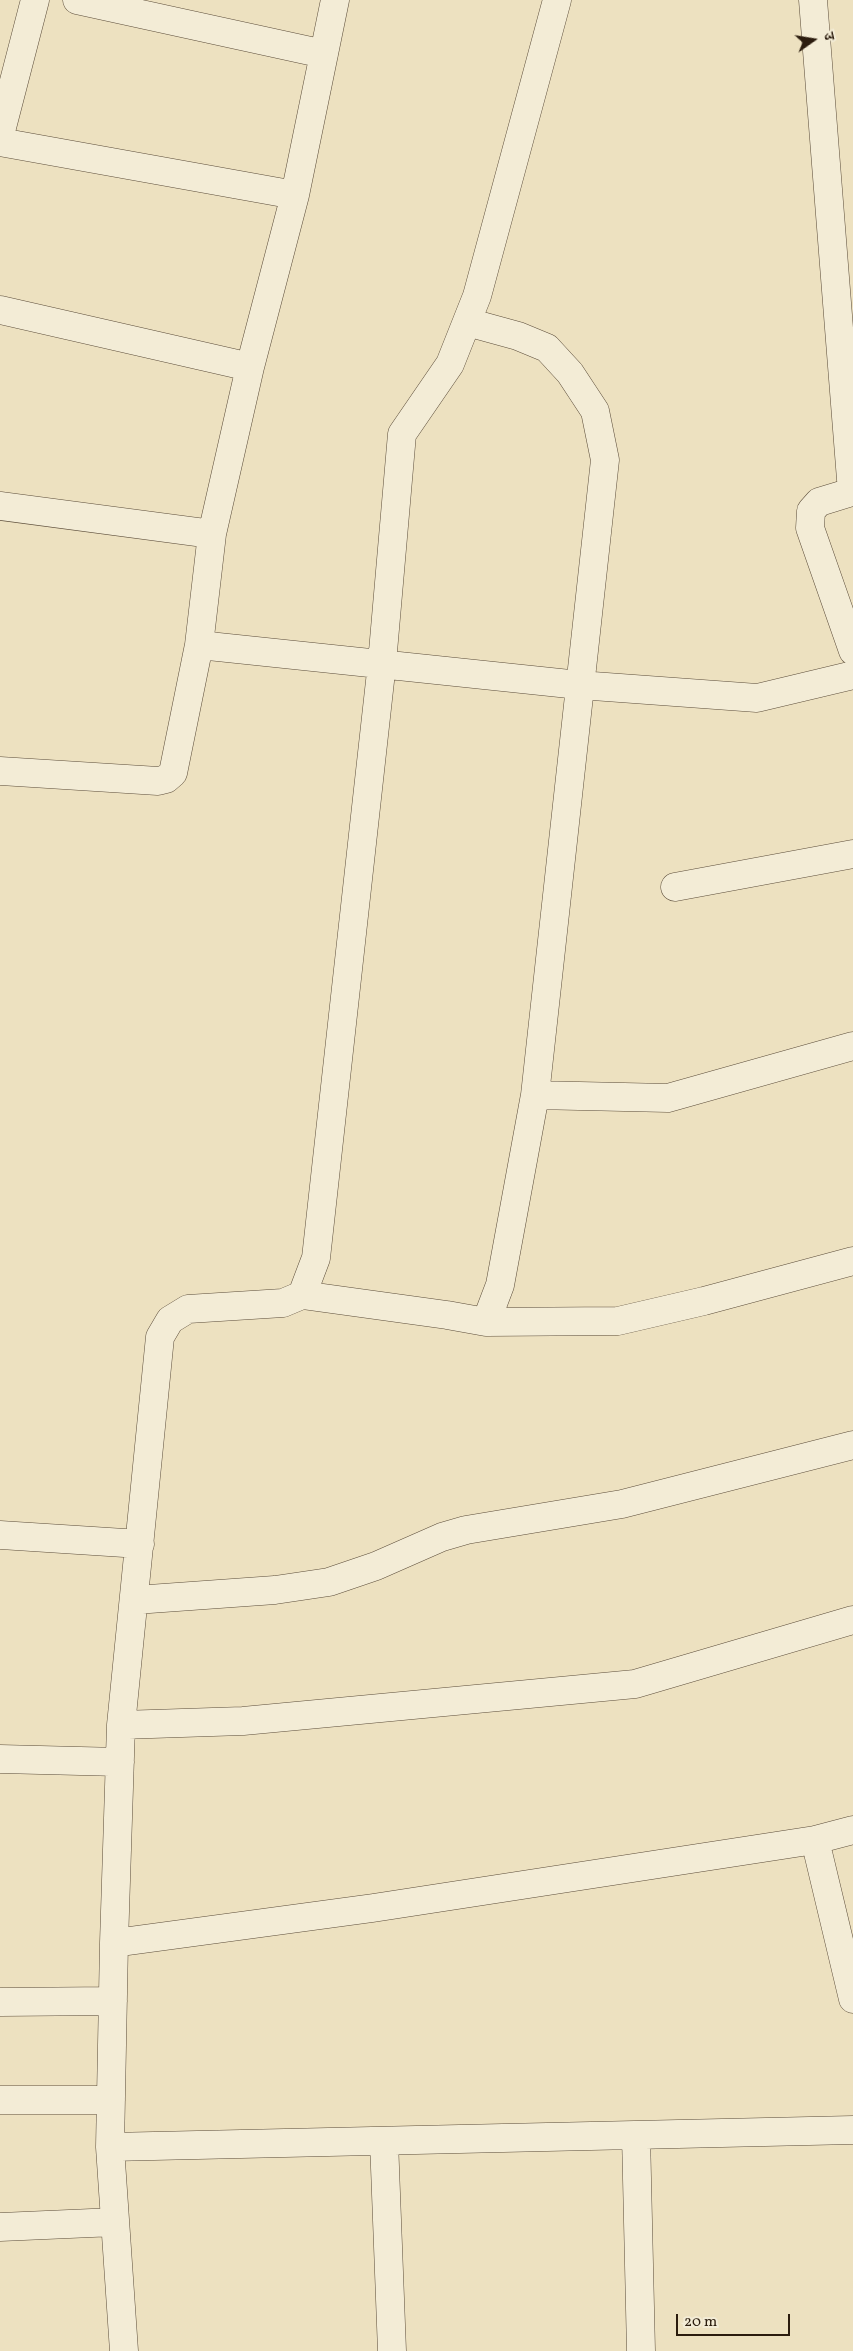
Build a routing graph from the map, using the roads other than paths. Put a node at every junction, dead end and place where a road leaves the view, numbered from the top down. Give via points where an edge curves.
1 (35, 0) edge
2 (77, 0) edge
3 (335, 0) edge
4 (557, 0) edge
5 (813, 0) edge
6 (324, 54) junction
7 (0, 135) edge
8 (0, 142) edge
9 (295, 195) junction
10 (844, 266) edge
11 (0, 310) edge
12 (467, 322) junction
13 (250, 367) junction
14 (853, 492) edge
15 (0, 506) edge
16 (212, 534) junction
17 (199, 646) junction
18 (853, 651) edge
19 (382, 663) junction
20 (853, 675) edge
21 (579, 684) junction
22 (0, 771) edge
23 (853, 854) edge
24 (674, 887) dead end
25 (853, 1046) edge
26 (536, 1095) junction
27 (853, 1260) edge
28 (302, 1295) junction
29 (486, 1322) junction
30 (853, 1445) edge
31 (0, 1535) edge
32 (140, 1544) junction
33 (134, 1600) junction
34 (853, 1620) edge
35 (121, 1725) junction
36 (0, 1759) edge
37 (120, 1762) junction
38 (853, 1830) edge
39 (814, 1840) junction
40 (114, 1943) junction
41 (853, 1999) edge
42 (113, 2001) junction
43 (0, 2002) edge
44 (0, 2100) edge
45 (110, 2100) junction
46 (853, 2130) edge
47 (636, 2135) junction
48 (384, 2141) junction
49 (110, 2147) junction
50 (115, 2222) junction
51 (0, 2227) edge
52 (124, 2351) edge
53 (392, 2351) edge
54 (641, 2351) edge

1 - 7 street
2 - 6 street
3 - 6 street
4 - 12 street via 478,296
5 - 10 street
6 - 9 street
8 - 9 street
9 - 13 street
10 - 14 street
11 - 13 street
12 - 19 street via 450,364 402,434
12 - 21 street via 547,348 570,373 595,411 605,460
13 - 16 street
14 - 18 street via 819,502 811,511 810,528
15 - 16 street
16 - 17 street
17 - 19 street
17 - 22 street via 173,772 166,780
19 - 21 street
19 - 28 street via 316,1258
20 - 21 street via 757,698
21 - 26 street
23 - 24 street
25 - 26 street via 668,1098
26 - 29 street via 500,1285
27 - 29 street via 618,1321
28 - 29 street
28 - 32 street via 283,1303 188,1310 170,1320 160,1337
30 - 33 street via 622,1504 442,1536 376,1566 328,1582 275,1590
31 - 32 street
32 - 33 street
33 - 35 street
34 - 35 street via 634,1684 243,1720
35 - 37 street
36 - 37 street
37 - 40 street
38 - 39 street
39 - 40 street via 373,1908
39 - 41 street
40 - 42 street
42 - 43 street
42 - 45 street
44 - 45 street
45 - 49 street
46 - 47 street
47 - 48 street
47 - 54 street
48 - 49 street
48 - 53 street
49 - 50 street
50 - 51 street
50 - 52 street

